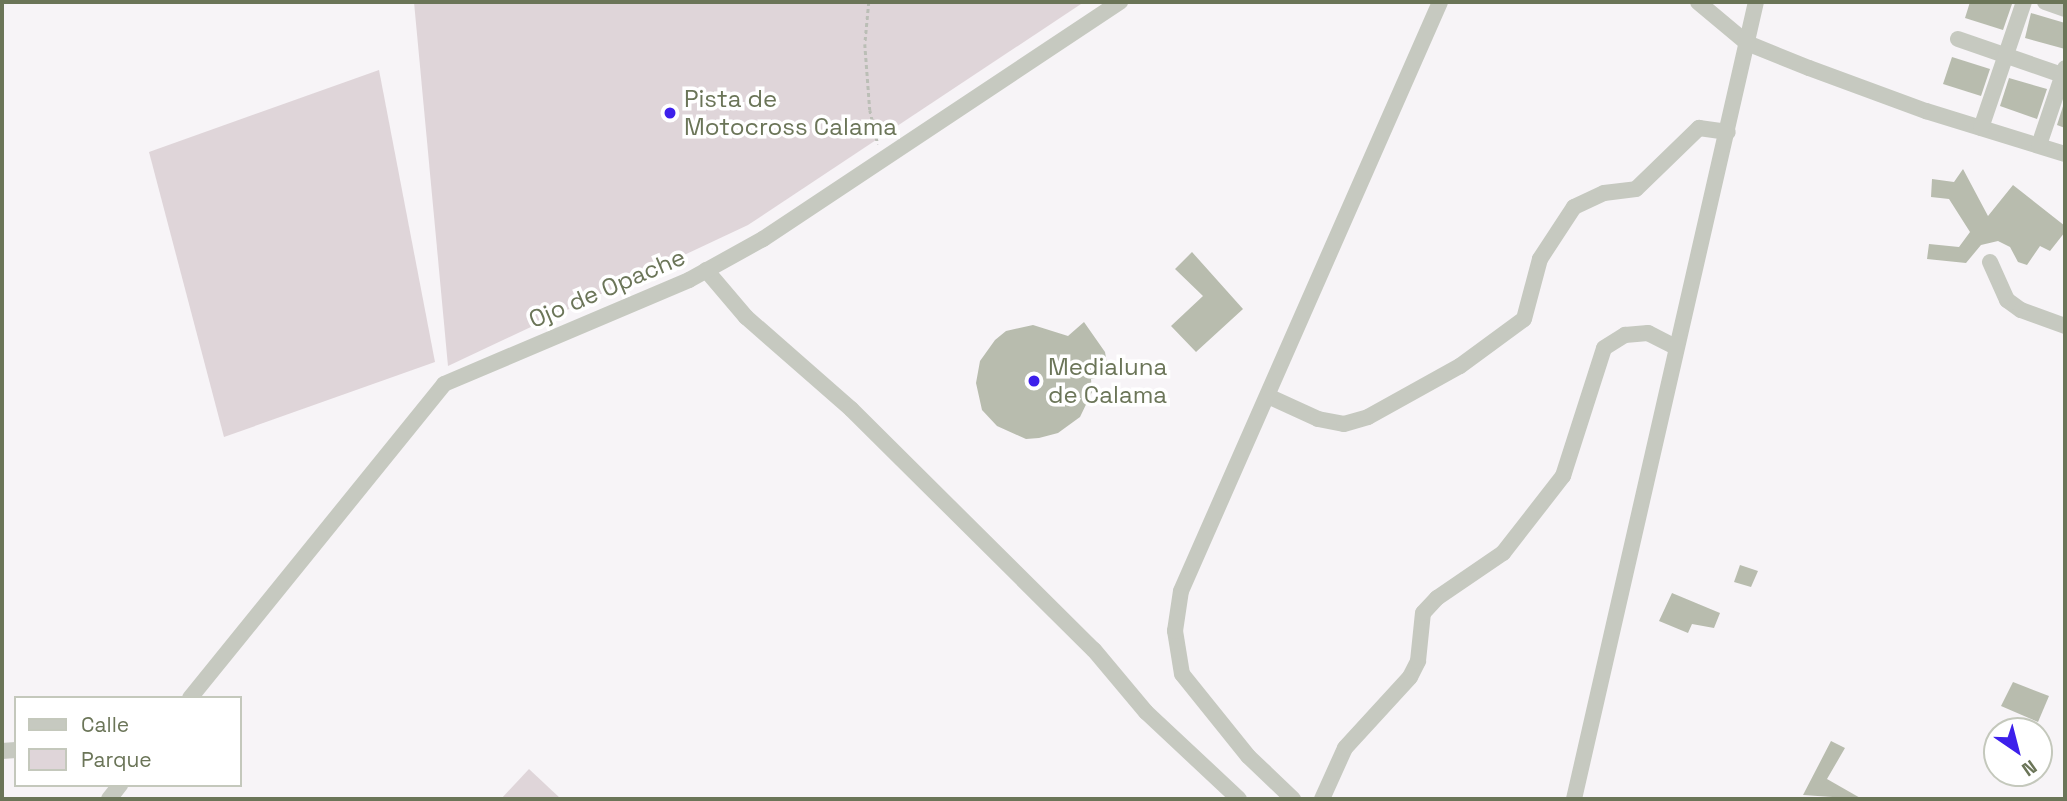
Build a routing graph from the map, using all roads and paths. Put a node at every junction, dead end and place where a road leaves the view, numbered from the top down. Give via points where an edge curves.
1 (869, 2) edge
2 (1120, 2) edge
3 (1440, 2) edge
4 (1698, 2) edge
5 (1756, 2) edge
6 (2024, 2) edge
7 (2045, 2) edge
8 (2065, 9) edge
9 (1958, 39) dead end
10 (1747, 43) junction
11 (2006, 56) junction
12 (2064, 73) edge
13 (1981, 128) junction
14 (1728, 132) junction
15 (2039, 145) junction
16 (2065, 153) edge
17 (886, 158) junction
18 (1990, 262) dead end
19 (706, 270) junction
20 (2065, 326) edge
21 (1675, 347) junction
22 (1270, 397) junction
23 (192, 696) edge
24 (1239, 799) edge
25 (1293, 799) edge
26 (1322, 799) edge
27 (1574, 799) edge

1 - 17 path via 865,44 870,110
2 - 17 street, Ojo de Opache
3 - 22 street
4 - 10 street
5 - 10 street
6 - 11 street
7 - 8 street
9 - 11 street
10 - 13 street
10 - 14 street
11 - 12 street
11 - 13 street
12 - 15 street
13 - 15 street
14 - 21 street
14 - 22 street via 1699,128 1636,189 1604,193 1574,207 1540,259 1524,319 1460,366 1368,417 1344,424 1318,419
15 - 16 street
17 - 19 street, Ojo de Opache via 763,239
18 - 20 street via 2007,300
19 - 23 street, Ojo de Opache via 444,384
19 - 24 street via 746,317 851,409 1094,650 1146,712
21 - 26 street via 1648,333 1625,335 1604,348 1563,476 1503,553 1437,598 1423,613 1418,661 1410,677 1345,748
21 - 27 street
22 - 25 street via 1181,591 1175,631 1182,674 1189,684 1248,756

